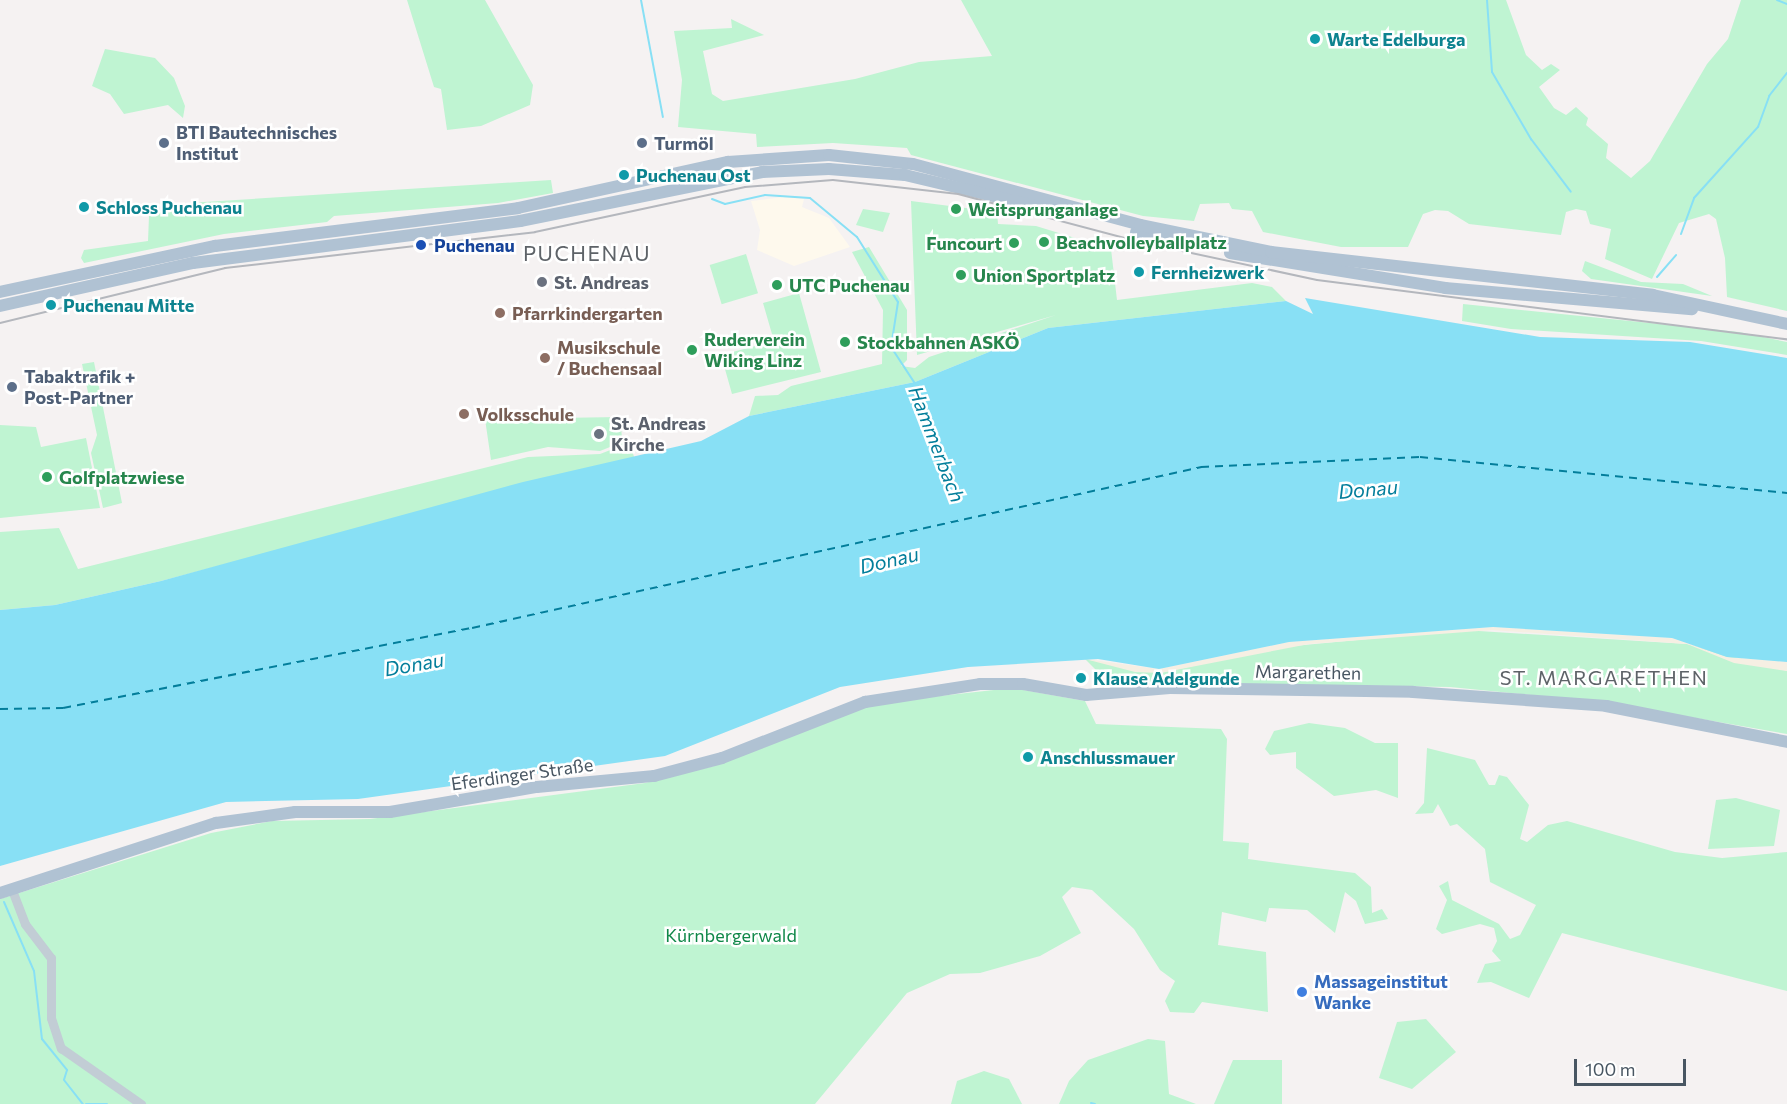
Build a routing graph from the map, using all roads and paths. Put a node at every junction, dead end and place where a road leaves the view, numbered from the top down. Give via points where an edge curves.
1 (0, 292) edge
2 (0, 306) edge
3 (1723, 310) junction
4 (1787, 324) edge
5 (1046, 688) joint
6 (1787, 742) edge
7 (6, 891) edge
8 (141, 1104) edge

1 - 3 main road via 215,246 529,207 728,162 829,155 913,164 1140,225 1272,252 1653,295
2 - 3 main road via 219,259 520,221 719,177 829,169 939,181 1156,237 1369,278 1609,304
3 - 4 main road
5 - 6 main road, Margarethen via 1086,695 1163,688 1388,691 1570,706
5 - 7 main road, Eferdinger Straße via 995,683 886,697 842,708 705,764 654,776 537,787 390,812 233,819
7 - 8 street via 51,958 51,1018 61,1048

